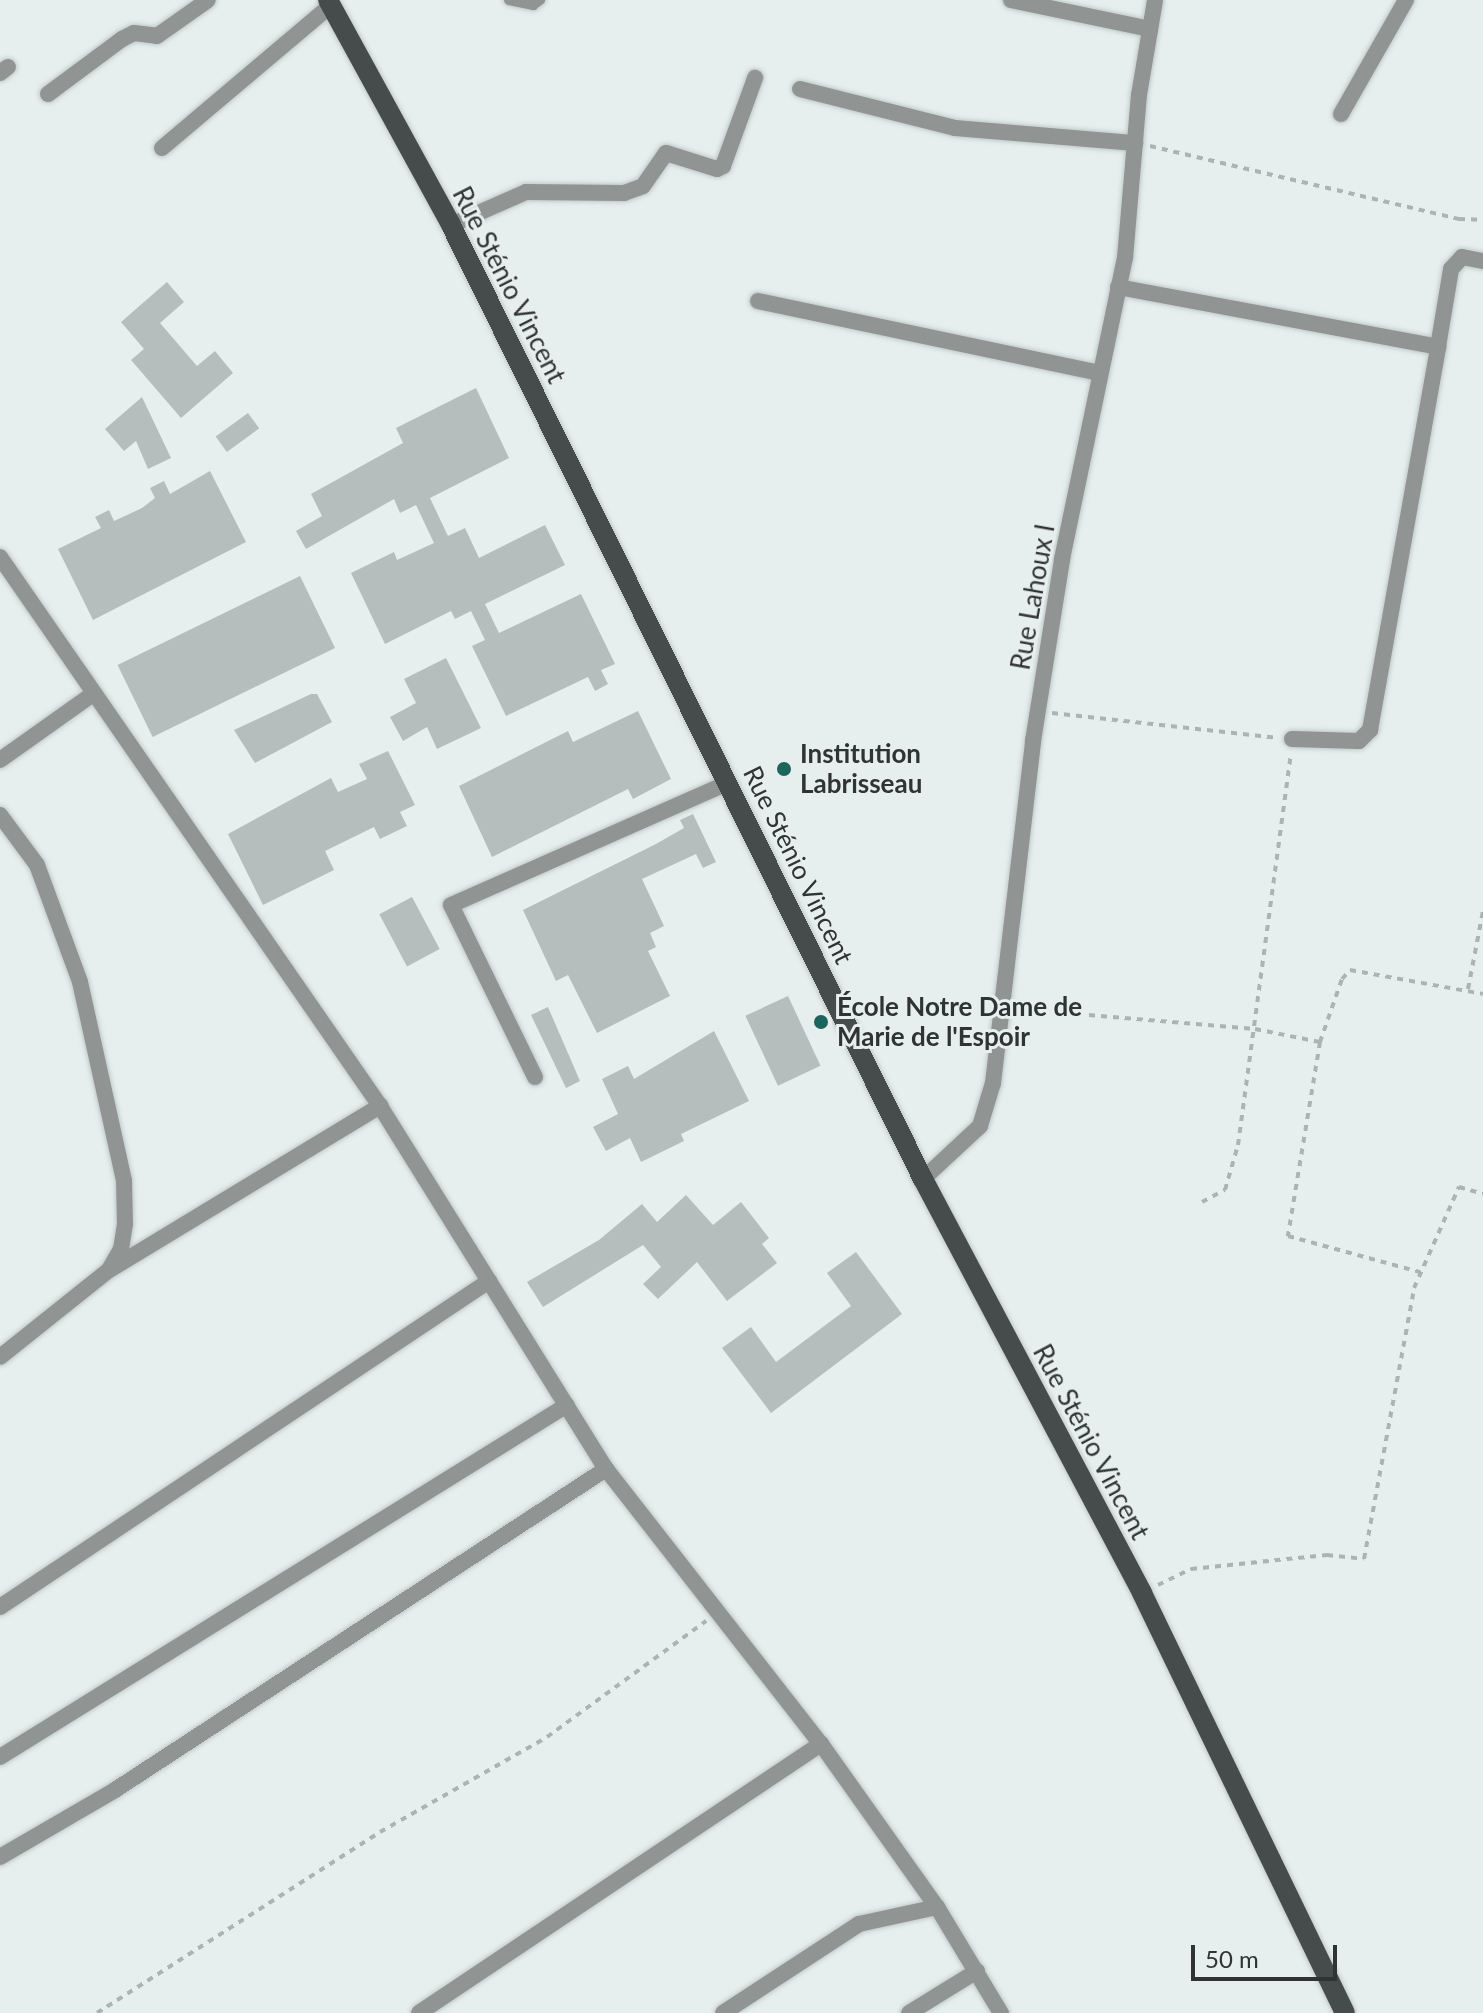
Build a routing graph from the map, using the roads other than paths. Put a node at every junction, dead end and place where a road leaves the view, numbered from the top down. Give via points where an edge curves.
1 (208, 0) edge
2 (509, 0) edge
3 (540, 0) edge
4 (1011, 0) edge
5 (1155, 0) edge
6 (1406, 0) edge
7 (330, 2) edge
8 (1150, 29) junction
9 (755, 78) dead end
10 (800, 89) dead end
11 (48, 94) dead end
12 (1341, 114) dead end
13 (1135, 143) junction
14 (162, 148) dead end
15 (451, 225) junction
16 (1483, 261) edge
17 (1118, 287) junction
18 (758, 301) dead end
19 (1438, 347) junction
20 (1100, 373) junction
21 (0, 557) edge
22 (93, 694) junction
23 (1292, 739) road end
24 (0, 760) edge
25 (728, 783) junction
26 (0, 815) edge
27 (535, 1077) dead end
28 (380, 1106) junction
29 (923, 1179) junction
30 (109, 1270) junction
31 (489, 1281) junction
32 (0, 1357) edge
33 (567, 1405) junction
34 (606, 1469) junction
35 (0, 1607) edge
36 (821, 1744) junction
37 (0, 1757) edge
38 (0, 1857) edge
39 (937, 1907) junction
40 (977, 1971) junction
41 (419, 2013) edge
42 (723, 2013) edge
43 (909, 2013) edge
44 (1001, 2013) edge
45 (1345, 2013) edge

1 - 11 street via 157,36 134,33 122,39
2 - 3 lane via 533,5
4 - 8 street
5 - 8 street, Rue Lahoux I
6 - 12 street
7 - 14 street
7 - 15 main road, Rue Sténio Vincent
8 - 13 street, Rue Lahoux I
9 - 15 street via 723,166 717,169 666,153 643,186 624,193 526,192
10 - 13 street via 955,128
13 - 17 street, Rue Lahoux I
15 - 25 main road, Rue Sténio Vincent
16 - 19 street via 1462,257 1451,269
17 - 19 street
17 - 20 street, Rue Lahoux I
18 - 20 street
19 - 23 street via 1370,730 1359,741
20 - 29 street, Rue Lahoux I via 1038,711 993,1083 980,1126
21 - 22 street
22 - 24 street
22 - 28 street
25 - 27 street via 451,905
25 - 29 main road, Rue Sténio Vincent
26 - 30 street via 37,865 80,982 124,1181 121,1249
28 - 30 street
28 - 31 street
29 - 45 main road, Rue Sténio Vincent via 1142,1593
30 - 32 street
31 - 33 street
31 - 35 street
33 - 34 street
33 - 37 street
34 - 36 street
34 - 38 street via 115,1790
36 - 39 street
36 - 41 street
39 - 40 street
39 - 42 street via 859,1924
40 - 43 street
40 - 44 street

